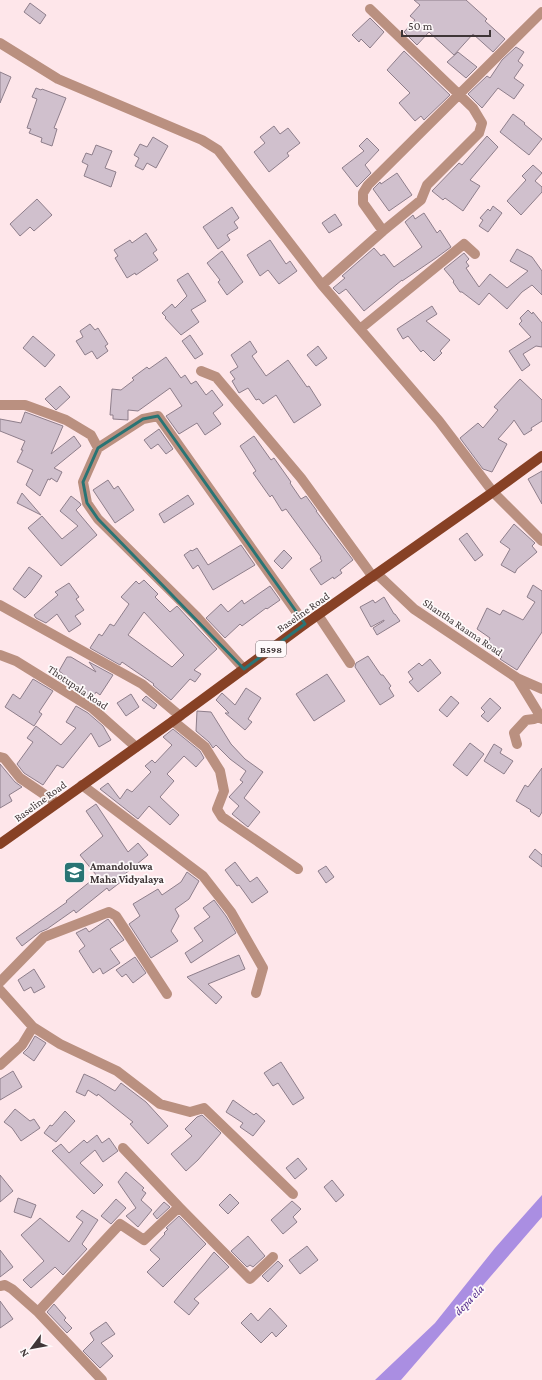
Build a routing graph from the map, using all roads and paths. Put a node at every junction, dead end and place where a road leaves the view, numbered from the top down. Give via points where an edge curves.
1 (370, 9) dead end
2 (542, 12) edge
3 (0, 43) edge
4 (459, 96) junction
5 (383, 231) junction
6 (475, 254) dead end
7 (322, 285) junction
8 (360, 329) junction
9 (201, 371) dead end
10 (0, 405) edge
11 (98, 448) junction
12 (542, 456) edge
13 (493, 492) junction
14 (542, 541) edge
15 (375, 576) junction
16 (0, 605) edge
17 (318, 615) junction
18 (305, 624) junction
19 (0, 655) edge
20 (350, 663) dead end
21 (244, 669) junction
22 (517, 678) junction
23 (542, 689) edge
24 (541, 717) edge
25 (176, 718) junction
26 (517, 744) dead end
27 (136, 747) junction
28 (0, 757) edge
29 (82, 785) junction
30 (56, 803) junction
31 (0, 844) edge
32 (298, 869) dead end
33 (0, 982) edge
34 (0, 990) edge
35 (256, 993) dead end
36 (167, 994) dead end
37 (34, 1027) junction
38 (0, 1065) edge
39 (123, 1148) dead end
40 (293, 1194) dead end
41 (179, 1207) junction
42 (273, 1257) dead end
43 (0, 1286) edge
44 (38, 1312) junction
45 (102, 1380) edge

1 - 4 street
2 - 4 street
3 - 7 street via 58,79 202,140 218,150
4 - 5 street via 368,185 363,193 363,203
4 - 5 street via 473,108 482,123 479,133 428,185 421,200
5 - 7 street
6 - 8 street via 464,244
7 - 8 street
8 - 13 street via 439,421
9 - 15 street, Shantha Raama Road via 216,377 301,478
10 - 11 street via 25,405 66,420 91,435
11 - 18 street via 143,419 158,416
11 - 21 street via 83,482 87,503 98,519 197,617
12 - 13 main road, Baseline Road / B598
13 - 14 street
13 - 15 main road, Baseline Road / B598
15 - 17 main road, Baseline Road / B598
15 - 22 street, Shantha Raama Road via 414,609
16 - 25 street via 142,684
17 - 18 main road, Baseline Road / B598
17 - 20 street
18 - 21 main road, Baseline Road / B598
19 - 27 street, Thotupala Road via 16,661 92,708
21 - 25 main road, Baseline Road / B598
22 - 23 street, Shantha Raama Road
22 - 24 street
24 - 26 street via 526,720 514,733
25 - 27 main road, Baseline Road / B598
25 - 32 street via 205,747 220,771 224,791 218,809 222,817
27 - 29 main road, Baseline Road / B598
28 - 30 street via 4,758 20,778
29 - 30 main road, Baseline Road / B598
29 - 35 street via 203,876 231,912 263,968
30 - 31 main road, Baseline Road / B598
33 - 36 street via 44,937 110,912 116,916
34 - 37 street
37 - 38 street via 22,1045
37 - 40 street via 60,1044 117,1071 160,1104 190,1112 204,1108
39 - 41 street
41 - 42 street via 250,1279
41 - 44 street via 144,1240 120,1224
43 - 44 street via 5,1285 12,1289
44 - 45 street

